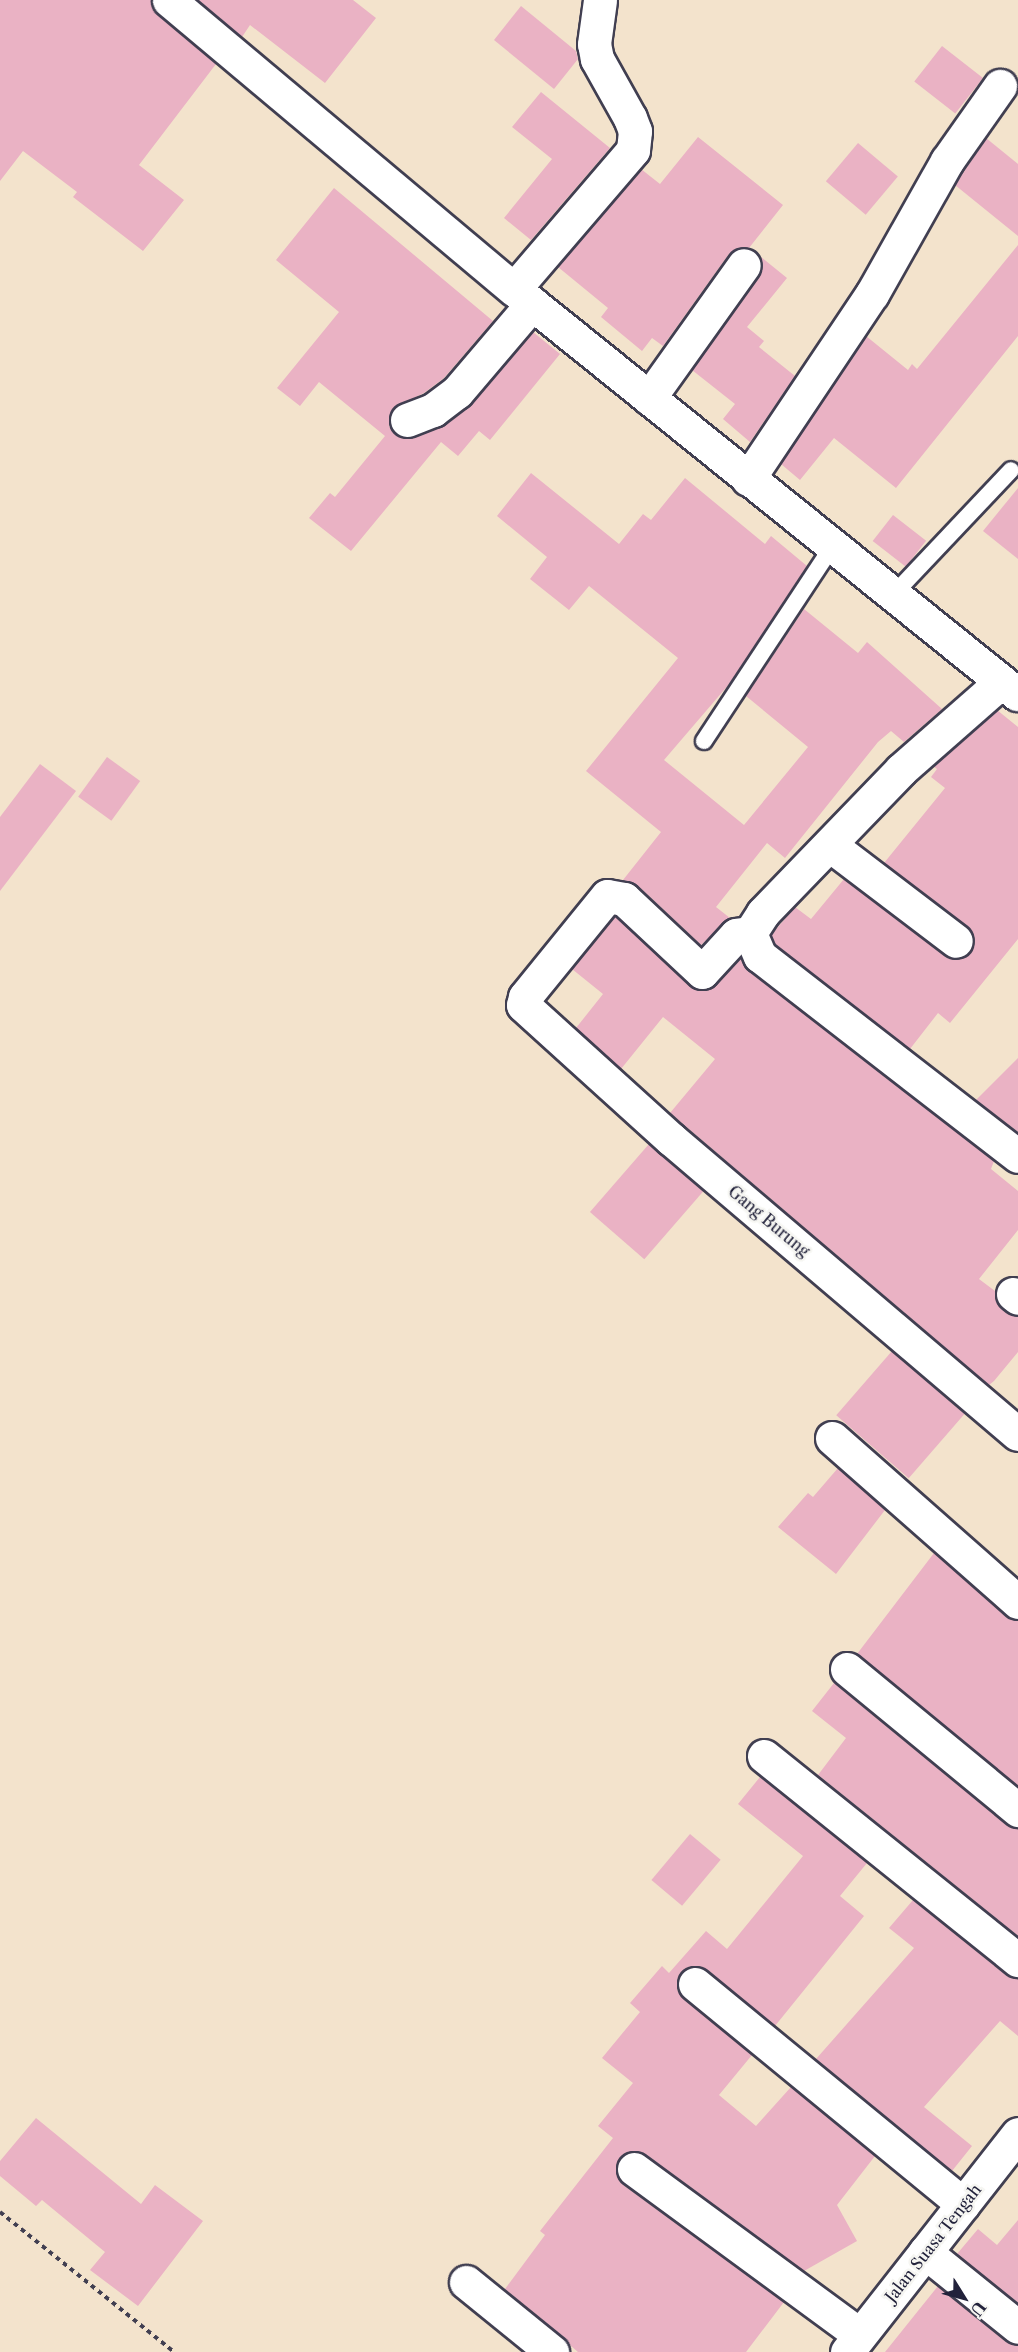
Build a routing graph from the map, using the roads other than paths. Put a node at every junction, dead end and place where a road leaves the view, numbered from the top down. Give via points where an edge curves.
1 (170, 0) edge
2 (600, 0) edge
3 (1000, 86) dead end
4 (744, 264) dead end
5 (523, 296) junction
6 (649, 399) junction
7 (406, 420) dead end
8 (1011, 470) dead end
9 (748, 479) junction
10 (832, 547) junction
11 (892, 596) junction
12 (1010, 689) edge
13 (704, 741) dead end
14 (830, 845) junction
15 (750, 933) junction
16 (956, 941) dead end
17 (1018, 1156) edge
18 (1018, 1434) edge
19 (832, 1438) dead end
20 (1018, 1602) edge
21 (847, 1669) dead end
22 (764, 1756) dead end
23 (1018, 1810) edge
24 (1018, 1960) edge
25 (695, 1984) dead end
26 (1018, 2134) edge
27 (634, 2169) dead end
28 (963, 2204) junction
29 (925, 2252) junction
30 (466, 2282) dead end
31 (1018, 2326) edge
32 (854, 2344) edge
33 (552, 2352) edge

1 - 5 street
2 - 5 street via 594,44 597,59 630,118 635,131 633,150
3 - 9 street via 947,161 872,294
4 - 6 street
5 - 6 street
5 - 7 street via 457,392 433,410
6 - 9 street
8 - 11 lane
9 - 10 street
10 - 11 street
10 - 13 lane
11 - 12 street
12 - 14 street via 901,770
14 - 15 street via 764,913
14 - 16 street
15 - 17 street via 760,956
15 - 18 street, Gang Burung via 736,935 702,972 624,899 607,896 525,997 523,1005 671,1139
19 - 20 street
21 - 23 street
22 - 24 street
25 - 28 street
26 - 28 street, Jalan Suasa Tengah
27 - 32 street
28 - 29 street, Jalan Suasa Tengah
29 - 31 street
29 - 32 street, Jalan Suasa Tengah
30 - 33 street

